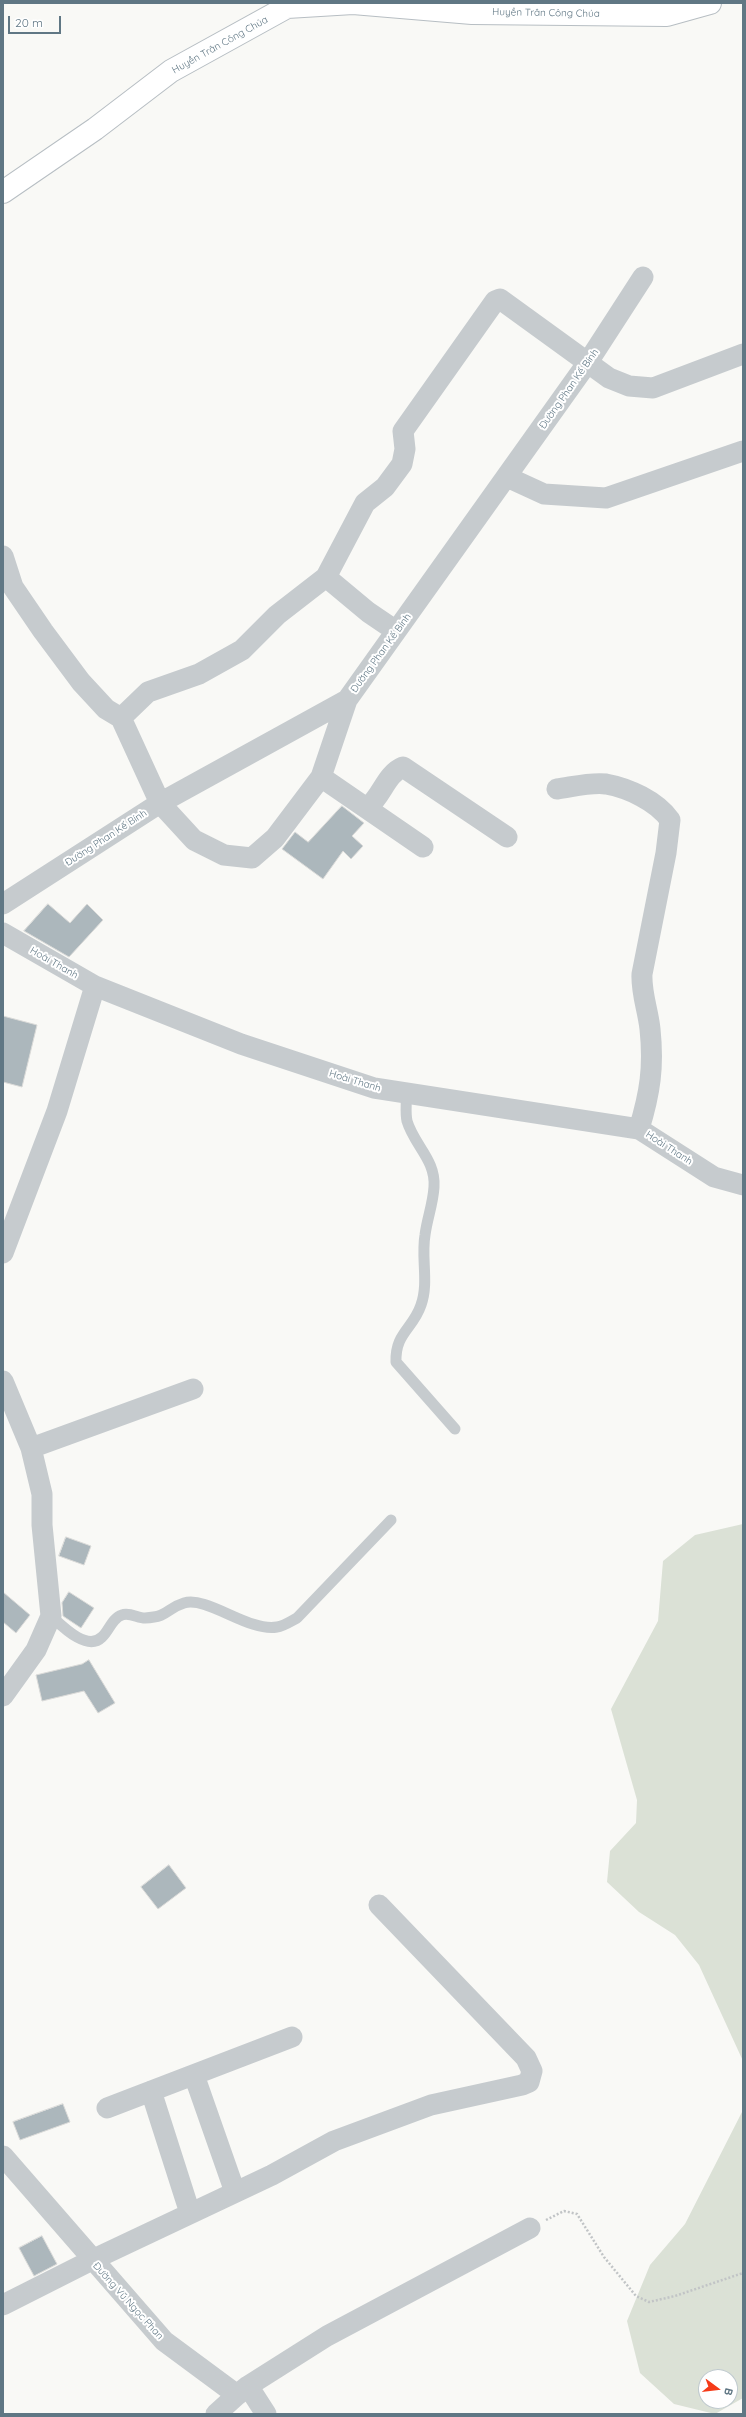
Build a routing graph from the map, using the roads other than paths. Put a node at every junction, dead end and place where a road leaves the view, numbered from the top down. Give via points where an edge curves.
1 (353, 3) edge
2 (710, 3) edge
3 (3, 192) edge
4 (643, 277) dead end
5 (743, 354) edge
6 (588, 362) junction
7 (743, 451) edge
8 (507, 477) junction
9 (3, 556) edge
10 (326, 577) junction
11 (396, 631) junction
12 (347, 700) junction
13 (121, 718) junction
14 (321, 777) junction
15 (556, 789) dead end
16 (160, 803) junction
17 (368, 807) junction
18 (507, 837) dead end
19 (423, 847) dead end
20 (3, 904) edge
21 (3, 933) edge
22 (95, 986) junction
23 (406, 1093) junction
24 (640, 1129) junction
25 (743, 1185) edge
26 (3, 1253) edge
27 (3, 1381) edge
28 (193, 1389) dead end
29 (12, 1426) edge
30 (454, 1428) dead end
31 (32, 1448) junction
32 (392, 1520) dead end
33 (51, 1616) junction
34 (3, 1696) edge
35 (379, 1905) dead end
36 (292, 2037) dead end
37 (194, 2075) junction
38 (151, 2091) junction
39 (107, 2108) dead end
40 (3, 2156) edge
41 (235, 2192) junction
42 (190, 2212) junction
43 (530, 2228) road end
44 (92, 2260) junction
45 (3, 2305) edge
46 (242, 2390) junction
47 (216, 2414) edge
48 (266, 2414) edge

1 - 2 street, Huyền Trân Công Chúa via 472,12 667,15
1 - 3 street, Huyền Trân Công Chúa via 287,7 171,71 89,133
4 - 6 street, Đường Phan Kế Bính
5 - 6 street via 653,388 629,386 609,378
6 - 8 street, Đường Phan Kế Bính
6 - 10 street via 500,299 495,301 403,431 405,449 402,464 385,487 365,503
7 - 8 street via 606,498 544,494
8 - 11 street, Đường Phan Kế Bính
9 - 13 street via 13,587 80,682 106,709
10 - 11 street via 368,612
10 - 13 street via 277,615 242,650 199,674 148,692
11 - 12 street, Đường Phan Kế Bính
12 - 14 street
12 - 16 street, Đường Phan Kế Bính
13 - 16 street
14 - 16 street via 275,838 252,858 224,855 194,840
14 - 17 street
15 - 24 street via 606,784 650,801 670,820 642,974 642,990 650,1028 652,1069 650,1091
16 - 20 street, Đường Phan Kế Bính
17 - 18 street via 377,800 394,771 403,767
17 - 19 street
21 - 22 street, Hoài Thanh
22 - 23 street, Hoài Thanh via 241,1044 374,1088
22 - 26 street via 57,1111
23 - 24 street, Hoài Thanh
23 - 30 lane via 407,1120 427,1156 433,1173 434,1187 425,1236 422,1304 398,1341 396,1362
24 - 25 street, Hoài Thanh via 714,1177
27 - 29 street
28 - 31 street
29 - 31 street
31 - 33 street via 42,1494 42,1525
32 - 33 lane via 297,1618 277,1627 259,1626 201,1603 185,1603 164,1616 144,1618 126,1613 120,1615 102,1638 88,1641 76,1638
33 - 34 street via 36,1650
35 - 41 street via 526,2058 532,2071 529,2082 431,2105 334,2141
36 - 37 street
37 - 38 street
37 - 41 street
38 - 39 street
38 - 42 street
40 - 44 street, Đường Vũ Ngọc Phan
41 - 42 street
42 - 44 street
43 - 46 street via 327,2336
44 - 45 street
44 - 46 street, Đường Vũ Ngọc Phan via 164,2341
46 - 47 street
46 - 48 street, Đường Vũ Ngọc Phan

